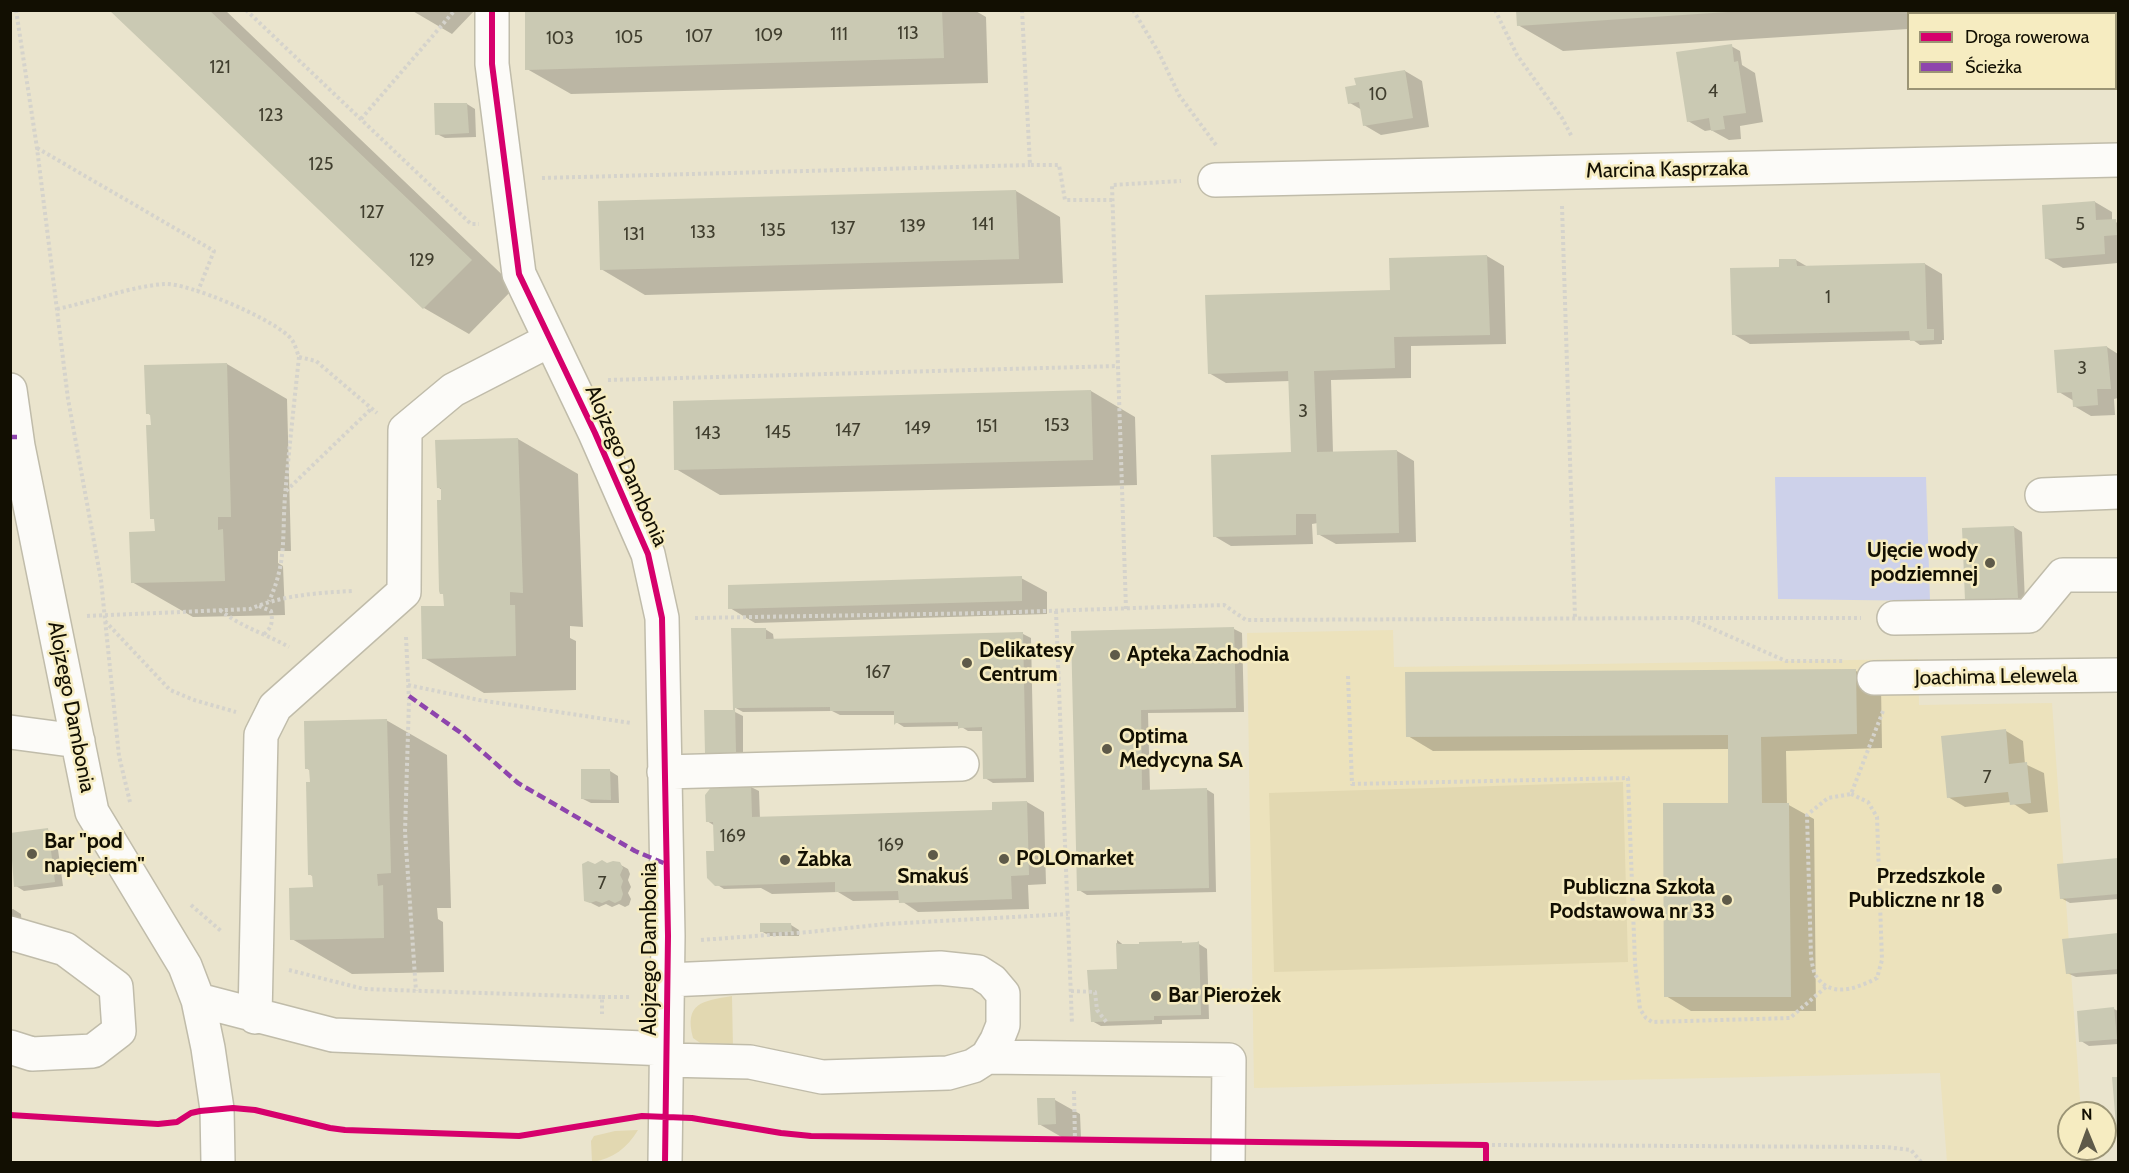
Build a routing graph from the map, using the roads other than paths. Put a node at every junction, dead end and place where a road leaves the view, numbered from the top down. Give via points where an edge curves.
1 (492, 10) edge
2 (2117, 10) edge
3 (2118, 19) edge
4 (2118, 160) edge
5 (1231, 180) road end
6 (550, 340) junction
7 (10, 390) edge
8 (18, 484) edge
9 (2118, 492) edge
10 (2042, 495) dead end
11 (2118, 575) edge
12 (1894, 618) road end
13 (2118, 675) edge
14 (1874, 678) road end
15 (10, 732) edge
16 (78, 741) junction
17 (962, 764) dead end
18 (664, 772) junction
19 (10, 933) edge
20 (668, 980) junction
21 (198, 1000) junction
22 (255, 1017) junction
23 (10, 1047) edge
24 (667, 1055) junction
25 (987, 1057) junction
26 (218, 1162) edge
27 (665, 1162) edge
28 (1228, 1162) edge

1 - 6 street, Alojzego Dambonia via 492,64 519,274
2 - 3 street
4 - 5 street, Marcina Kasprzaka
6 - 18 street, Alojzego Dambonia via 648,554 662,618
6 - 22 street via 453,390 405,430 404,583 275,707 261,735
7 - 8 street, Alojzego Dambonia
8 - 16 street, Alojzego Dambonia via 53,619
9 - 10 street
11 - 12 street via 2063,575 2029,616
13 - 14 street, Joachima Lelewela
15 - 16 street
16 - 21 street, Alojzego Dambonia via 92,812 185,966
17 - 18 street
18 - 20 street, Alojzego Dambonia
19 - 23 street via 65,949 116,987 119,1031 93,1051 32,1054
20 - 24 street, Alojzego Dambonia
20 - 25 street via 940,968 978,972 1003,994 1004,1025
21 - 22 street, Alojzego Dambonia
21 - 26 street, Alojzego Dambonia via 217,1109
22 - 24 street, Alojzego Dambonia via 333,1035 603,1046
24 - 25 street via 750,1062 822,1077 948,1073 973,1066
24 - 27 street, Alojzego Dambonia
25 - 28 street via 1229,1060

